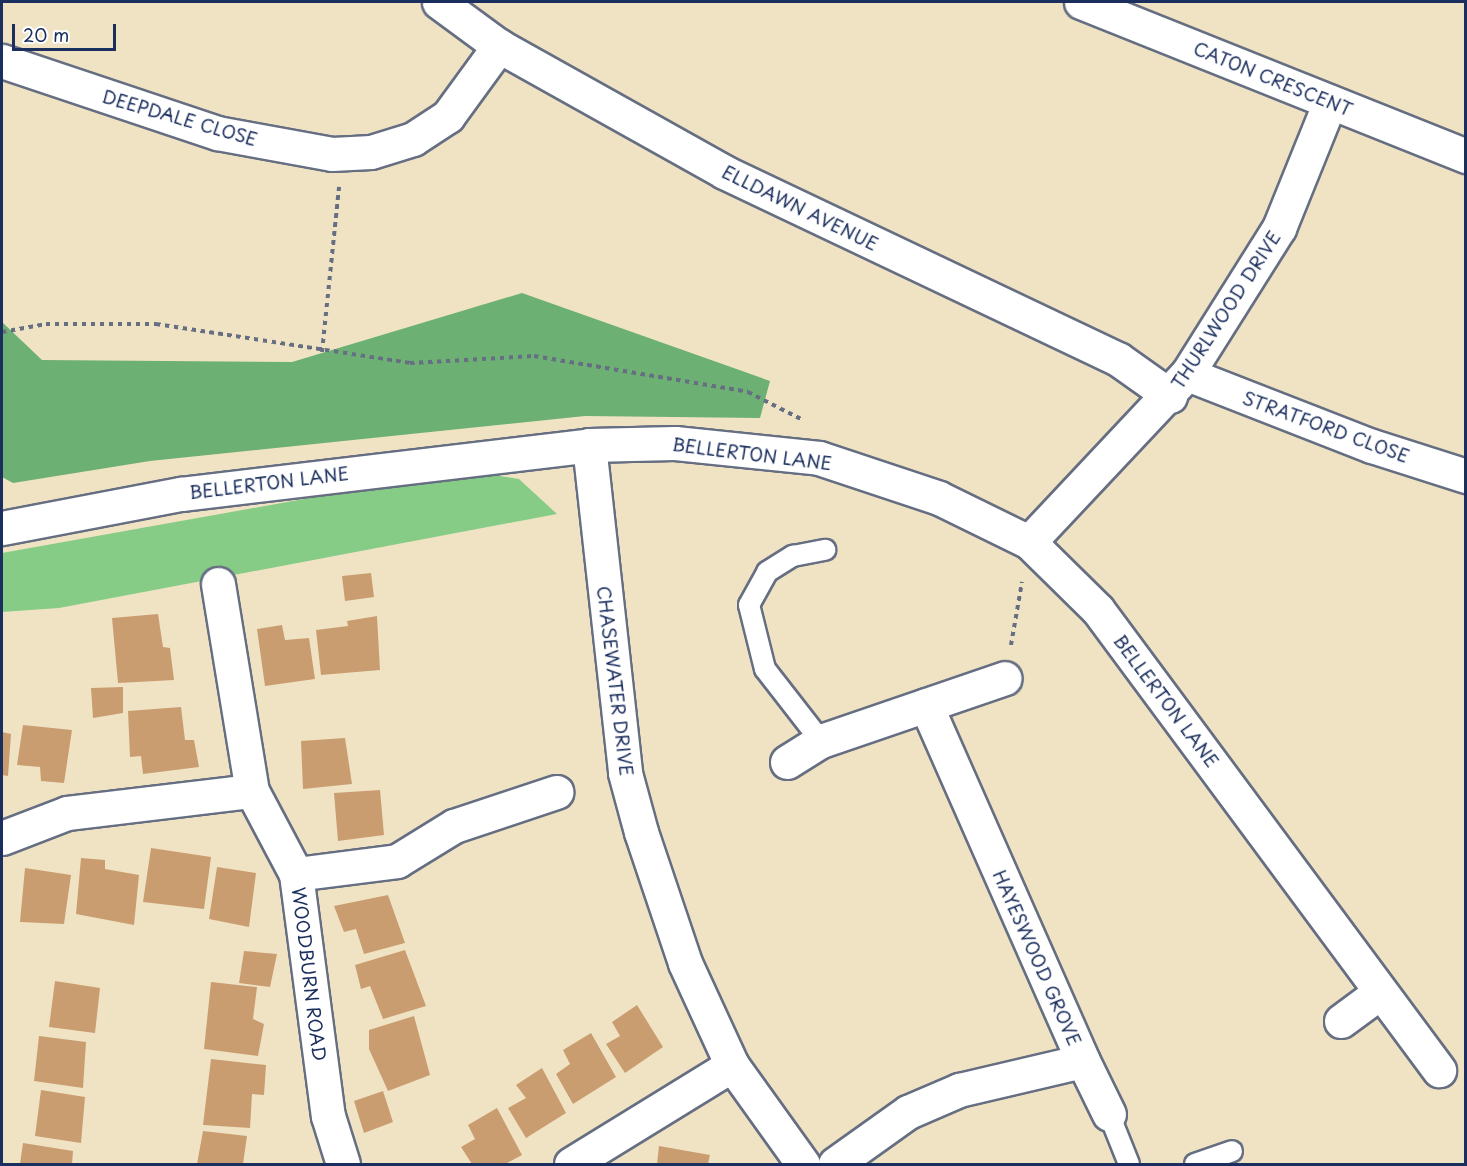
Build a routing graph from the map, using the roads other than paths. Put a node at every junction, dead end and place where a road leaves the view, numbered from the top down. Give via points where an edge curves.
1 (439, 2) edge
2 (1081, 2) edge
3 (499, 46) junction
4 (2, 61) edge
5 (1330, 102) junction
6 (1466, 156) edge
7 (1178, 385) junction
8 (590, 445) junction
9 (1466, 476) edge
10 (2, 528) edge
11 (1029, 542) junction
12 (825, 550) dead end
13 (218, 584) dead end
14 (1005, 678) road end
15 (926, 705) junction
16 (821, 741) junction
17 (787, 762) dead end
18 (252, 791) junction
19 (556, 792) dead end
20 (2, 838) edge
21 (296, 874) junction
22 (1379, 993) junction
23 (1341, 1021) dead end
24 (1083, 1061) junction
25 (732, 1065) junction
26 (1439, 1070) dead end
27 (1109, 1114) joint
28 (1232, 1151) dead end
29 (343, 1164) edge
30 (571, 1164) edge
31 (803, 1164) edge
32 (835, 1164) edge
33 (1129, 1164) edge
34 (1195, 1164) edge

1 - 3 street, ELLDAWN AVENUE
2 - 5 street, CATON CRESCENT
3 - 4 street, DEEPDALE CLOSE via 448,116 413,138 371,152 342,153 294,149 217,133
3 - 7 street, ELLDAWN AVENUE via 724,172
5 - 6 street, CATON CRESCENT
5 - 7 street, THURLWOOD DRIVE via 1280,228
7 - 9 street, STRATFORD CLOSE
7 - 11 street, THURLWOOD DRIVE
8 - 10 street, BELLERTON LANE via 181,494
8 - 11 street, BELLERTON LANE via 675,443 819,458 939,498
8 - 25 street, CHASEWATER DRIVE via 625,773 681,953
11 - 22 street, BELLERTON LANE via 1098,610
12 - 16 lane via 794,556 768,572 749,604 765,669
13 - 18 street, WOODBURN ROAD
14 - 15 street
15 - 16 street
15 - 24 street, HAYESWOOD GROVE
16 - 17 street
18 - 20 street via 67,813
18 - 21 street, WOODBURN ROAD
19 - 21 street via 454,826 397,861
21 - 29 street, WOODBURN ROAD via 328,1116
22 - 23 street
22 - 26 street, BELLERTON LANE
24 - 27 street
24 - 32 street, HAYESWOOD GROVE via 959,1090 908,1112
25 - 30 street
25 - 31 street, CHASEWATER DRIVE
27 - 33 lane
28 - 34 lane

